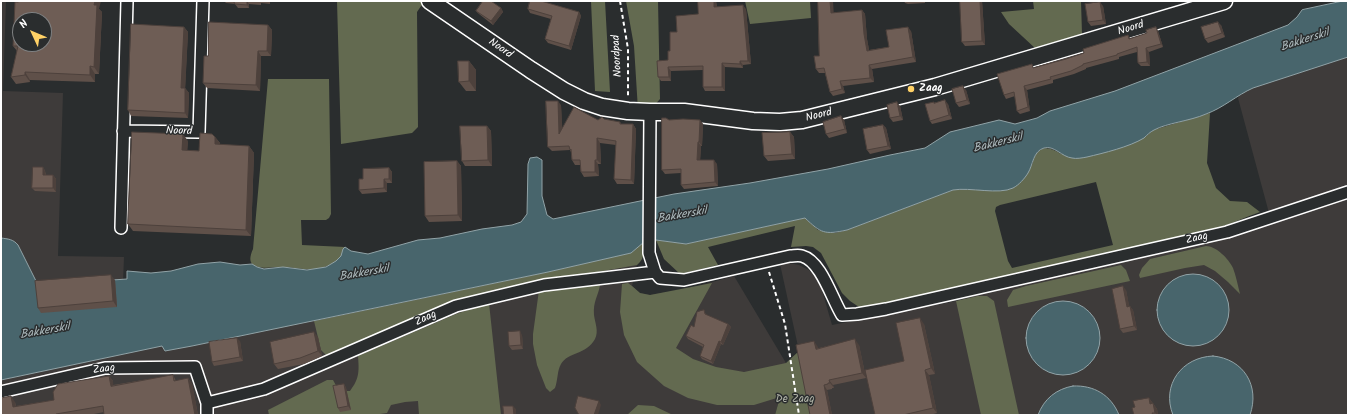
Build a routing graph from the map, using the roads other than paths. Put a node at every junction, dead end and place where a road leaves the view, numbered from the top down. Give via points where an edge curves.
1 (127, 1) edge
2 (203, 1) edge
3 (430, 1) edge
4 (1224, 1) edge
5 (650, 112) junction
6 (124, 131) junction
7 (1348, 192) edge
8 (121, 228) dead end
9 (655, 272) junction
10 (1, 392) edge
11 (208, 403) junction
12 (207, 415) edge

1 - 6 street
2 - 6 street, Noord via 199,132
3 - 5 street, Noord via 564,91 602,107
4 - 5 street, Noord via 935,87 802,120 753,121 684,112
5 - 9 street via 649,253
6 - 8 street
7 - 9 street, Zaag via 1227,232 857,314 842,315 821,275 803,256 790,256 684,280 660,278
9 - 11 street, Zaag via 544,286 456,306 264,389
10 - 11 street, Zaag via 105,368 195,367
11 - 12 street, Zaag

